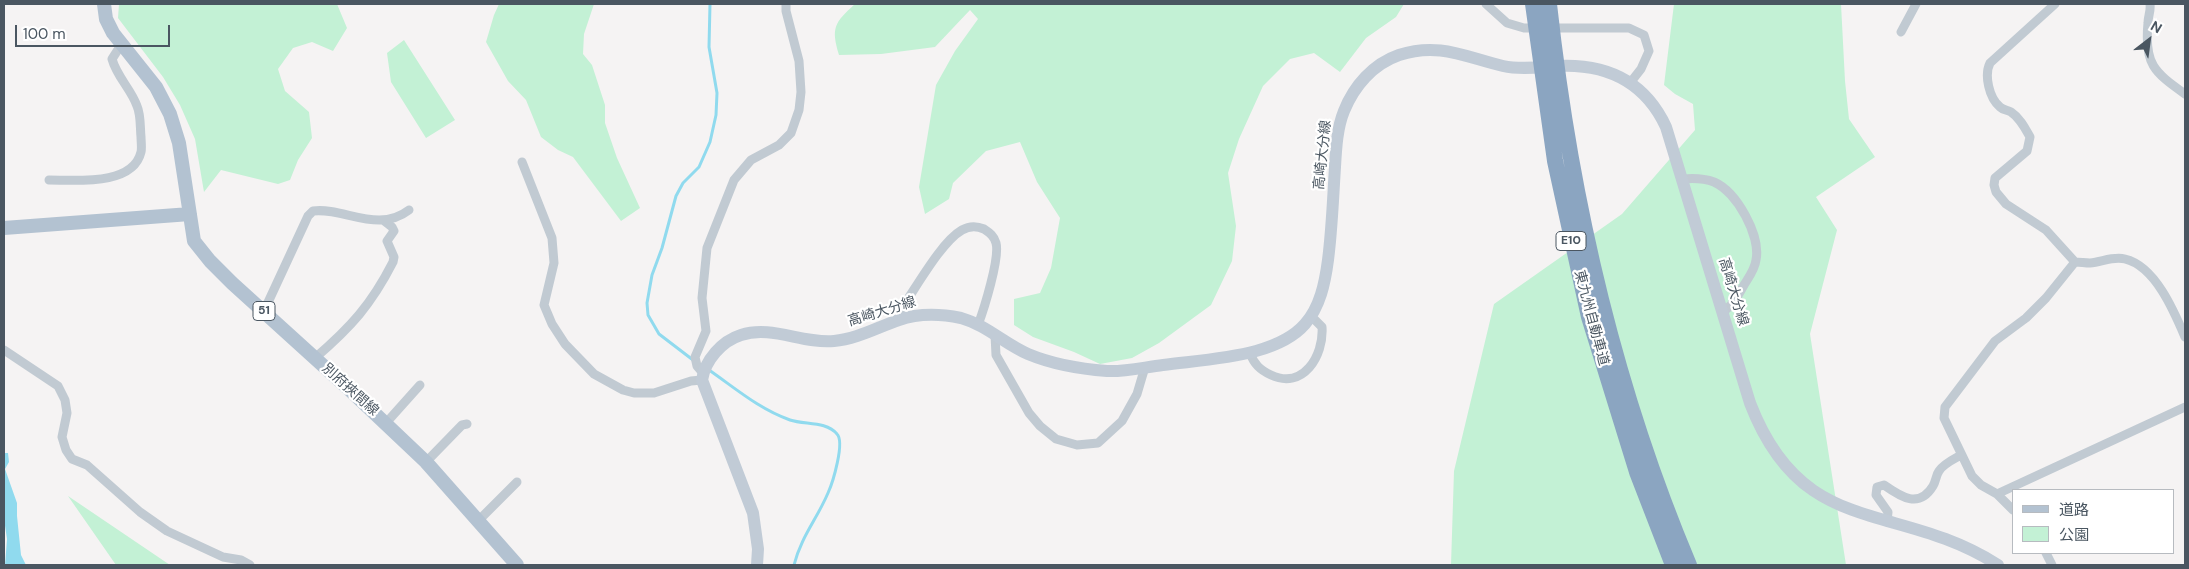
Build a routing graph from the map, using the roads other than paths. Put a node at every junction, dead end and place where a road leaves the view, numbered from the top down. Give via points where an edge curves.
1 (104, 4) edge
2 (786, 4) edge
3 (1486, 4) edge
4 (1533, 4) edge
5 (1549, 4) edge
6 (1916, 4) edge
7 (2054, 4) edge
8 (2150, 4) edge
9 (1902, 32) dead end
10 (122, 45) junction
11 (1630, 83) junction
12 (2185, 94) edge
13 (522, 162) dead end
14 (1683, 179) junction
15 (49, 180) dead end
16 (409, 210) dead end
17 (190, 214) junction
18 (383, 220) junction
19 (4, 228) edge
20 (2075, 262) junction
21 (264, 311) junction
22 (1723, 312) junction
23 (1311, 316) junction
24 (902, 319) junction
25 (978, 324) junction
26 (995, 335) junction
27 (2185, 337) edge
28 (4, 350) edge
29 (1250, 353) junction
30 (315, 358) junction
31 (1145, 367) junction
32 (703, 376) junction
33 (420, 385) dead end
34 (2185, 407) edge
35 (386, 423) junction
36 (467, 424) dead end
37 (1961, 454) junction
38 (426, 462) junction
39 (1644, 469) junction
40 (518, 482) dead end
41 (1997, 494) junction
42 (2012, 509) edge
43 (478, 521) junction
44 (1888, 522) junction
45 (250, 565) edge
46 (517, 565) edge
47 (757, 565) edge
48 (1673, 565) edge
49 (1689, 565) edge
50 (1998, 565) edge

1 - 10 main road, 別府挾間線 / 51 via 106,19
2 - 32 street via 799,61 802,92 799,110 791,133 779,145 751,160 734,180 707,248 702,298 706,331 695,357
3 - 11 street via 1507,23 1524,28 1629,28 1644,35 1649,51
4 - 39 highway, 東九州自動車道 / E10 via 1554,160 1589,317
5 - 39 highway, 東九州自動車道 / E10 via 1568,146 1604,312
6 - 9 street
7 - 20 street via 1987,69 1995,100 2021,121 2030,138 2027,152 1995,178 1994,185 2006,204 2046,230
8 - 12 street via 2148,51 2151,64 2167,82
10 - 15 street via 112,59 138,109 141,152 134,166 111,177
10 - 17 main road, 別府挾間線 / 51 via 156,87 170,114 179,143
11 - 14 main road, 高崎大分線 via 1645,96 1662,119
11 - 23 main road, 高崎大分線 via 1609,72 1585,66 1513,68 1442,49 1401,55 1382,62 1365,77 1342,114 1326,277
13 - 32 street via 552,238 554,263 544,305 565,344 594,374 634,393 654,393
14 - 22 main road, 高崎大分線
14 - 22 street via 1698,178 1723,188 1735,200 1754,234 1756,262 1737,299
16 - 18 street via 394,219
17 - 19 main road
17 - 21 main road, 別府挾間線 / 51 via 194,241 232,283
18 - 21 street via 313,211
18 - 30 street via 394,231 387,241 393,262 353,324
20 - 27 street via 2124,258 2135,263 2162,290
20 - 37 street via 2026,318 1995,341 1945,407 1944,418
21 - 30 main road, 別府挾間線 / 51
22 - 44 main road, 高崎大分線 via 1750,403 1760,428 1778,457 1802,482 1832,503
23 - 29 main road, 高崎大分線 via 1285,340
23 - 29 street via 1322,327 1321,341 1314,360 1297,378 1286,379 1261,370
24 - 25 main road, 高崎大分線 via 928,314 961,318
24 - 25 street via 901,308 945,246 961,230 980,227 992,233 997,244
24 - 32 main road, 高崎大分線 via 833,341 805,340 761,330 738,336 712,356
25 - 26 main road, 高崎大分線
26 - 31 main road, 高崎大分線 via 1026,353 1058,363 1112,371
26 - 31 street via 996,355 1029,413 1056,439 1077,445 1098,443 1122,421 1137,394
28 - 45 street via 58,386 66,400 62,437 72,459 93,470 140,512 167,531 223,557
29 - 31 main road, 高崎大分線
30 - 35 main road, 別府挾間線 / 51
32 - 47 main road via 753,513
33 - 35 street
34 - 41 street
35 - 38 main road, 別府挾間線 / 51
36 - 38 street via 462,425
37 - 41 street via 1972,476
37 - 44 street via 1938,471 1935,483 1922,498 1912,500 1879,484 1876,495 1888,512
38 - 43 main road, 別府挾間線 / 51
39 - 48 highway, 東九州自動車道 / E10
39 - 49 highway, 東九州自動車道 / E10
40 - 43 street
41 - 42 street
43 - 46 main road, 別府挾間線 / 51
44 - 50 main road, 高崎大分線 via 1955,542

